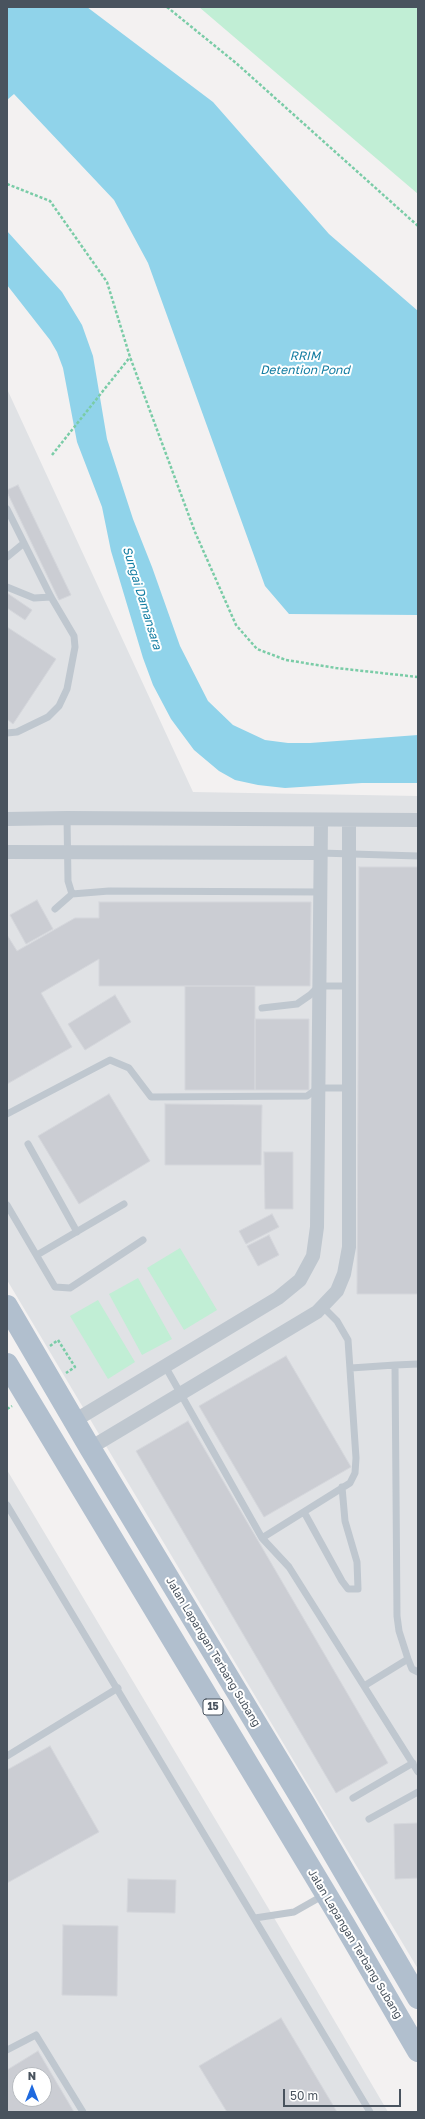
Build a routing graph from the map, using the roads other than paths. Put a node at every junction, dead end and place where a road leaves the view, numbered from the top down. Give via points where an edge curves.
1 (7, 509) edge
2 (24, 543) junction
3 (7, 557) edge
4 (7, 587) edge
5 (51, 597) junction
6 (7, 733) edge
7 (67, 818) junction
8 (7, 819) edge
9 (418, 820) edge
10 (321, 821) junction
11 (349, 821) junction
12 (7, 852) edge
13 (68, 852) junction
14 (320, 854) junction
15 (349, 855) junction
16 (418, 856) edge
17 (320, 892) junction
18 (72, 894) junction
19 (55, 909) dead end
20 (319, 986) junction
21 (349, 986) junction
22 (262, 1008) dead end
23 (318, 1088) junction
24 (348, 1088) junction
25 (7, 1114) edge
26 (28, 1144) dead end
27 (124, 1204) dead end
28 (7, 1205) edge
29 (76, 1232) junction
30 (143, 1240) dead end
31 (37, 1256) junction
32 (7, 1306) edge
33 (323, 1307) junction
34 (7, 1364) edge
35 (418, 1364) edge
36 (165, 1366) junction
37 (395, 1366) junction
38 (351, 1368) junction
39 (180, 1394) junction
40 (74, 1421) junction
41 (90, 1448) junction
42 (342, 1488) junction
43 (7, 1505) edge
44 (304, 1512) junction
45 (262, 1538) junction
46 (408, 1659) junction
47 (418, 1672) edge
48 (364, 1686) junction
49 (118, 1688) junction
50 (7, 1756) edge
51 (413, 1763) junction
52 (418, 1772) edge
53 (418, 1792) edge
54 (353, 1798) dead end
55 (368, 1819) dead end
56 (326, 1894) junction
57 (255, 1918) junction
58 (418, 1998) edge
59 (7, 2050) edge
60 (418, 2051) edge
61 (83, 2112) edge
62 (370, 2112) edge

1 - 2 lane
2 - 3 lane
2 - 5 lane
4 - 5 lane via 34,598
5 - 6 lane via 74,636 75,647 67,689 59,706 48,717 17,732
7 - 8 street
7 - 10 street
7 - 13 lane
9 - 11 street
10 - 11 street
10 - 14 street
11 - 15 street
12 - 13 street
13 - 14 street
13 - 18 lane via 68,881
14 - 15 lane
14 - 17 street
15 - 16 lane
15 - 21 street
17 - 18 lane via 108,891
17 - 20 street
18 - 19 lane
20 - 21 lane
20 - 22 lane via 297,1004
20 - 23 street
21 - 24 street
23 - 24 lane
23 - 25 lane via 307,1096 151,1097 129,1068 110,1060
23 - 36 street via 316,1227 313,1256 300,1280 278,1298
24 - 33 street via 349,1247 344,1274 337,1291
26 - 29 lane
27 - 29 lane
28 - 31 lane
29 - 31 lane
30 - 31 lane via 70,1288 55,1287
32 - 40 main road, Jalan Lapangan Terbang Subang / 15
33 - 38 lane via 344,1330 348,1340
33 - 39 street
34 - 56 main road, Jalan Lapangan Terbang Subang / 15
35 - 37 lane
36 - 39 lane
36 - 40 street
37 - 38 lane
37 - 46 lane via 397,1616
38 - 42 lane via 356,1468 350,1483
39 - 41 street
39 - 45 lane
40 - 41 main road, Jalan Lapangan Terbang Subang / 15
41 - 58 main road, Jalan Lapangan Terbang Subang / 15 via 300,1796
42 - 44 lane
42 - 44 lane via 345,1521 357,1562 358,1589 348,1589 342,1581
43 - 49 lane
44 - 45 lane
45 - 48 lane via 290,1567
46 - 47 lane via 412,1669
46 - 48 lane
48 - 51 lane
49 - 50 lane
49 - 57 lane
51 - 52 lane
51 - 54 lane
53 - 55 lane
56 - 57 lane via 294,1912
56 - 60 main road, Jalan Lapangan Terbang Subang / 15
57 - 62 lane
59 - 61 lane via 36,2035

